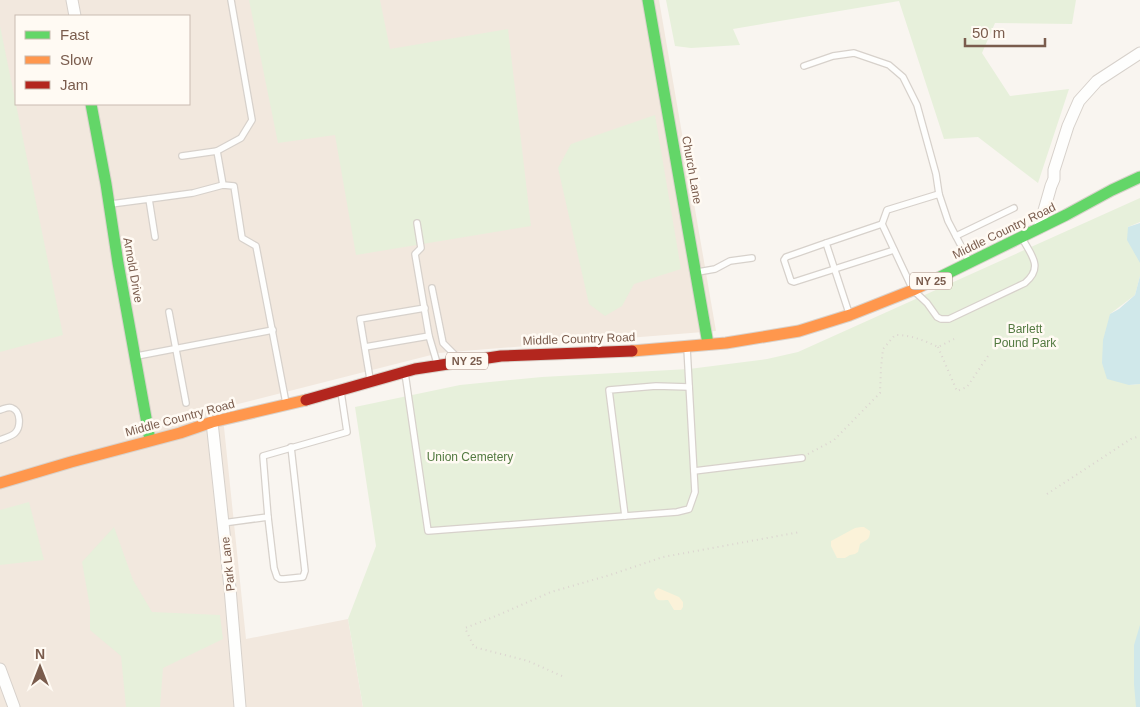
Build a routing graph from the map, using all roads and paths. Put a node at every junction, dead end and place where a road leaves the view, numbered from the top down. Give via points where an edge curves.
1 (72, 0) edge
2 (232, 0) edge
3 (648, 0) edge
4 (75, 15) edge
5 (1140, 52) edge
6 (804, 66) dead end
7 (91, 105) edge
8 (217, 151) junction
9 (182, 156) dead end
10 (1140, 177) edge
11 (223, 185) junction
12 (939, 194) junction
13 (149, 199) junction
14 (109, 205) junction
15 (1014, 208) dead end
16 (417, 223) dead end
17 (882, 224) junction
18 (1039, 228) junction
19 (956, 236) junction
20 (155, 237) dead end
21 (1021, 237) junction
22 (826, 243) junction
23 (894, 250) junction
24 (752, 258) dead end
25 (969, 263) junction
26 (834, 268) junction
27 (696, 272) junction
28 (432, 288) dead end
29 (912, 290) junction
30 (424, 308) junction
31 (169, 312) dead end
32 (850, 315) junction
33 (273, 330) junction
34 (429, 336) junction
35 (954, 339) dead end
36 (708, 344) junction
37 (687, 346) junction
38 (176, 348) junction
39 (364, 348) junction
40 (938, 348) junction
41 (135, 356) junction
42 (988, 356) dead end
43 (462, 362) junction
44 (438, 366) junction
45 (404, 372) junction
46 (370, 382) junction
47 (689, 387) junction
48 (340, 389) junction
49 (186, 403) dead end
50 (286, 405) junction
51 (0, 410) edge
52 (212, 422) junction
53 (1140, 436) edge
54 (0, 440) edge
55 (150, 440) junction
56 (292, 448) junction
57 (802, 458) joint
58 (694, 471) junction
59 (0, 483) edge
60 (1047, 494) dead end
61 (625, 516) junction
62 (268, 517) junction
63 (223, 523) junction
64 (800, 532) dead end
65 (0, 669) edge
66 (562, 676) dead end
67 (14, 707) edge
68 (240, 707) edge

1 - 4 street
2 - 8 lane via 252,120 241,138
3 - 27 main road, Church Lane
5 - 18 street via 1097,81 1079,101 1054,170
6 - 12 lane via 854,52 889,65 903,77 917,105
7 - 14 main road, Arnold Drive
8 - 9 lane
8 - 11 lane
10 - 18 main road, Middle Country Road / NY 25
11 - 13 lane
11 - 33 lane via 234,186 242,238 256,246
12 - 17 lane via 887,210
12 - 19 lane
13 - 14 lane
13 - 20 lane
14 - 41 main road, Arnold Drive
15 - 19 lane
16 - 30 lane via 422,248 415,254
17 - 22 lane
17 - 23 lane
18 - 21 main road, Middle Country Road / NY 25
19 - 25 lane
21 - 25 main road, Middle Country Road / NY 25
21 - 29 lane via 1036,268 1025,283 945,320 937,317
22 - 26 lane
22 - 26 lane via 784,260 794,282
23 - 26 lane
23 - 29 lane
24 - 27 lane
25 - 29 main road, Middle Country Road / NY 25
26 - 32 lane
27 - 36 main road, Church Lane
28 - 43 lane via 443,342
29 - 32 main road, Middle Country Road / NY 25
30 - 34 lane
30 - 39 lane via 360,319
31 - 38 lane
32 - 36 main road, Middle Country Road / NY 25 via 799,331
33 - 38 lane
33 - 50 lane
34 - 39 lane
34 - 44 lane
35 - 40 path
36 - 37 main road, Middle Country Road / NY 25
37 - 43 main road, Middle Country Road / NY 25 via 501,356
37 - 47 lane
38 - 41 lane
38 - 49 lane
39 - 46 lane
40 - 42 path via 957,391 967,388
40 - 57 path via 907,335 895,335 884,348 880,393 834,440
41 - 55 main road, Arnold Drive
43 - 44 main road, Middle Country Road / NY 25
44 - 45 main road, Middle Country Road / NY 25
45 - 46 main road, Middle Country Road / NY 25
45 - 61 lane via 428,531
46 - 48 main road, Middle Country Road / NY 25
47 - 58 lane
47 - 61 lane via 609,390
48 - 50 main road, Middle Country Road / NY 25
48 - 56 lane via 347,432
50 - 52 main road, Middle Country Road / NY 25
51 - 54 lane via 13,408 19,422 15,434
52 - 55 main road, Middle Country Road / NY 25
52 - 63 street, Park Lane
53 - 60 path
55 - 59 main road, Middle Country Road / NY 25
56 - 62 lane via 263,456
56 - 62 lane via 305,571 303,577 277,577
57 - 58 lane
58 - 61 lane via 695,492 688,509
62 - 63 lane
63 - 68 street, Park Lane
64 - 66 path via 663,557 551,592 465,628 474,648 528,661
65 - 67 street

